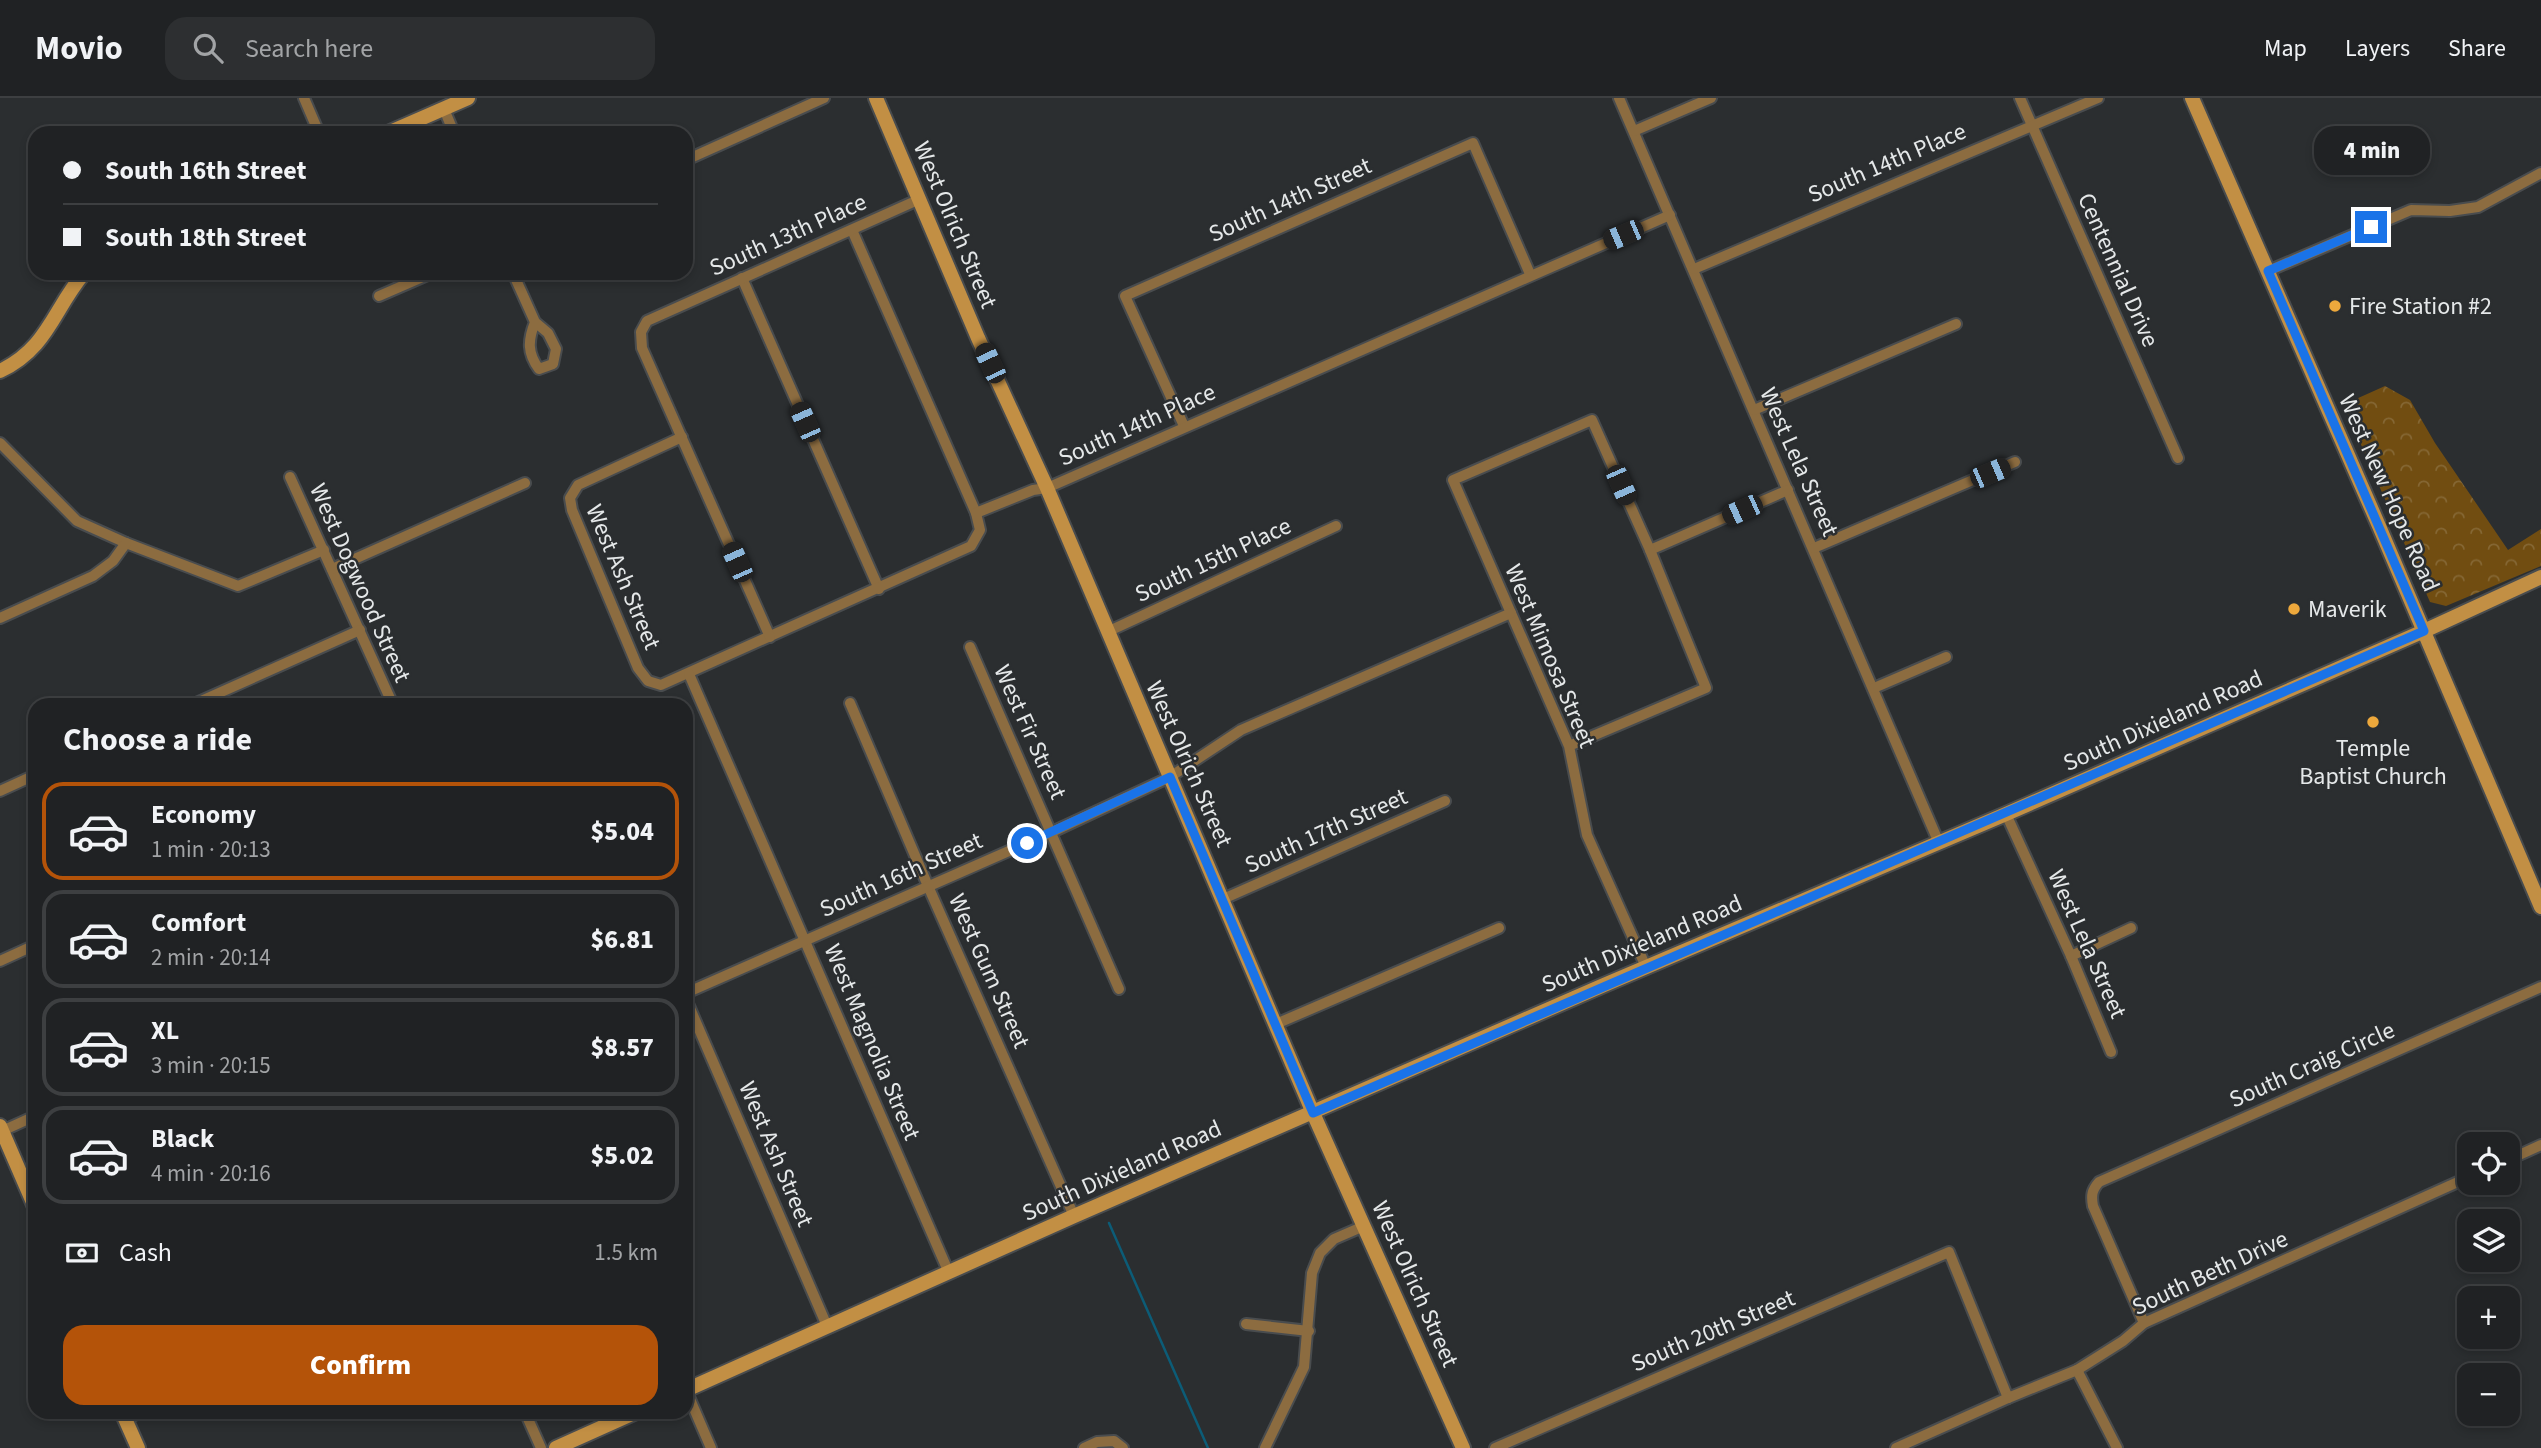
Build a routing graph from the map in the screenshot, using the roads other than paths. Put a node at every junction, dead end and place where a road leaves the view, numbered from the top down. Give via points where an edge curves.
1 (304, 98) edge
2 (468, 98) edge
3 (824, 98) edge
4 (876, 98) edge
5 (1619, 98) edge
6 (1711, 98) edge
7 (2020, 98) edge
8 (2098, 98) edge
9 (2192, 98) edge
10 (444, 109) junction
11 (2032, 124) junction
12 (316, 126) edge
13 (404, 126) edge
14 (451, 126) edge
15 (1634, 131) junction
16 (693, 157) edge
17 (2541, 173) edge
18 (920, 199) junction
19 (1670, 215) junction
20 (852, 230) junction
21 (1694, 269) junction
22 (2268, 271) junction
23 (1530, 274) junction
24 (742, 278) junction
25 (78, 280) edge
26 (416, 280) edge
27 (516, 280) edge
28 (379, 296) dead end
29 (535, 322) dead end
30 (1956, 324) dead end
31 (0, 371) edge
32 (1754, 410) junction
33 (1184, 426) junction
34 (682, 437) junction
35 (0, 443) edge
36 (2178, 458) dead end
37 (2015, 462) dead end
38 (290, 477) dead end
39 (525, 483) dead end
40 (1047, 488) junction
41 (1788, 490) junction
42 (976, 513) junction
43 (1336, 526) dead end
44 (126, 543) junction
45 (1814, 548) junction
46 (324, 550) junction
47 (1650, 550) junction
48 (332, 569) junction
49 (2541, 577) edge
50 (878, 589) junction
51 (1511, 613) junction
52 (0, 618) edge
53 (360, 630) junction
54 (2424, 631) junction
55 (1107, 632) junction
56 (770, 637) junction
57 (970, 648) dead end
58 (1946, 657) dead end
59 (689, 674) junction
60 (1874, 688) junction
61 (208, 698) edge
62 (390, 698) edge
63 (850, 703) dead end
64 (1569, 746) junction
65 (1170, 777) junction
66 (28, 778) edge
67 (0, 791) edge
68 (1445, 801) dead end
69 (2006, 814) junction
70 (1052, 832) junction
71 (1939, 843) junction
72 (928, 886) junction
73 (1223, 899) junction
74 (2541, 907) edge
75 (1499, 928) dead end
76 (2131, 928) dead end
77 (805, 941) junction
78 (28, 948) edge
79 (2071, 956) junction
80 (0, 961) edge
81 (1646, 967) junction
82 (2541, 987) edge
83 (1119, 989) dead end
84 (693, 990) edge
85 (693, 1015) edge
86 (1276, 1024) junction
87 (2112, 1052) dead end
88 (1313, 1113) junction
89 (28, 1118) edge
90 (1, 1128) edge
91 (2541, 1145) edge
92 (2520, 1155) edge
93 (2457, 1182) edge
94 (28, 1191) edge
95 (1074, 1216) junction
96 (1364, 1226) junction
97 (949, 1273) junction
98 (2144, 1322) junction
99 (1246, 1324) dead end
100 (827, 1326) junction
101 (1309, 1331) junction
102 (2077, 1370) junction
103 (693, 1387) edge
104 (2008, 1398) junction
105 (693, 1406) edge
106 (125, 1419) edge
107 (528, 1419) edge
108 (620, 1419) edge
109 (138, 1448) edge
110 (541, 1448) edge
111 (556, 1448) edge
112 (711, 1448) edge
113 (1084, 1448) edge
114 (1122, 1448) edge
115 (1265, 1448) edge
116 (1463, 1448) edge
117 (1495, 1448) edge
118 (1896, 1448) edge
119 (2118, 1448) edge

1 - 12 street
2 - 10 main road
3 - 16 street
4 - 18 main road, West Olrich Street
5 - 15 street, West Lela Street
6 - 15 street
7 - 11 street, Centennial Drive
8 - 11 street, South 14th Place
9 - 22 main road, West New Hope Road
10 - 13 main road
10 - 14 street
11 - 21 street, South 14th Place
11 - 36 street, Centennial Drive
15 - 19 street, West Lela Street
17 - 22 street via 2478,207 2411,210
18 - 20 street, South 13th Place
18 - 40 main road, West Olrich Street
19 - 21 street, West Lela Street
19 - 23 street, South 14th Place
20 - 24 street, South 13th Place
20 - 42 street
21 - 32 street, West Lela Street
22 - 54 main road, West New Hope Road
23 - 33 street, South 14th Place
23 - 33 street, South 14th Street via 1472,143 1125,296
24 - 34 street, South 13th Place via 648,321 641,332 642,348
24 - 50 street
25 - 31 main road via 32,350
26 - 28 street
27 - 29 street
30 - 32 street
32 - 41 street, West Lela Street
33 - 40 street, South 14th Place
34 - 56 street
34 - 59 street, West Ash Street via 574,488 570,498 638,668 648,681 661,685
35 - 44 street via 77,521
37 - 45 street
38 - 46 street, West Dogwood Street
39 - 48 street
40 - 42 street, South 14th Place
40 - 55 main road, West Olrich Street
41 - 45 street, West Lela Street
41 - 47 street
42 - 50 street via 980,530 971,546
43 - 55 street, South 15th Place
44 - 46 street via 238,586
44 - 52 street via 113,561 93,576
45 - 60 street, West Lela Street
46 - 48 street, West Dogwood Street
47 - 51 street, West Mimosa Street via 1592,420 1453,480
47 - 64 street via 1706,688
48 - 53 street, West Dogwood Street
49 - 54 main road, South Dixieland Road
50 - 56 street
51 - 64 street, West Mimosa Street
51 - 65 street, South 16th Street via 1241,730
53 - 61 street
53 - 62 street, West Dogwood Street
54 - 69 main road, South Dixieland Road
54 - 74 main road, West New Hope Road
55 - 65 main road, West Olrich Street
56 - 59 street
57 - 70 street, West Fir Street
58 - 60 street
59 - 77 street, West Magnolia Street
60 - 71 street, West Lela Street
63 - 72 street, West Gum Street
64 - 81 street, West Mimosa Street via 1587,835
65 - 70 street, South 16th Street
65 - 73 main road, West Olrich Street
66 - 67 street
68 - 73 street, South 17th Street
69 - 71 main road, South Dixieland Road
69 - 79 street, West Lela Street
70 - 72 street, South 16th Street
70 - 83 street, West Fir Street
71 - 81 main road, South Dixieland Road
72 - 77 street, South 16th Street
72 - 95 street, West Gum Street
73 - 86 main road, West Olrich Street
75 - 86 street
76 - 79 street
77 - 84 street, South 16th Street
77 - 97 street, West Magnolia Street
78 - 80 street
79 - 87 street, West Lela Street
81 - 88 main road, South Dixieland Road
82 - 98 street, South Craig Circle via 2099,1182 2093,1188 2093,1206
85 - 100 street, West Ash Street
86 - 88 main road, West Olrich Street
88 - 95 main road, South Dixieland Road
88 - 96 main road, West Olrich Street
89 - 90 street
90 - 94 main road
91 - 92 street
93 - 98 street, South Beth Drive
95 - 97 main road, South Dixieland Road
96 - 101 street via 1334,1238 1320,1254 1312,1273
96 - 116 main road, West Olrich Street
97 - 100 main road, South Dixieland Road
98 - 102 street, South Beth Drive
99 - 101 street
100 - 103 main road, South Dixieland Road
101 - 115 street via 1304,1367
102 - 104 street, South Beth Drive
102 - 119 street
104 - 117 street, South 20th Street via 1949,1252
104 - 118 street, South Beth Drive
105 - 112 street
106 - 109 main road
107 - 110 street
108 - 111 main road
113 - 114 street via 1114,1441

